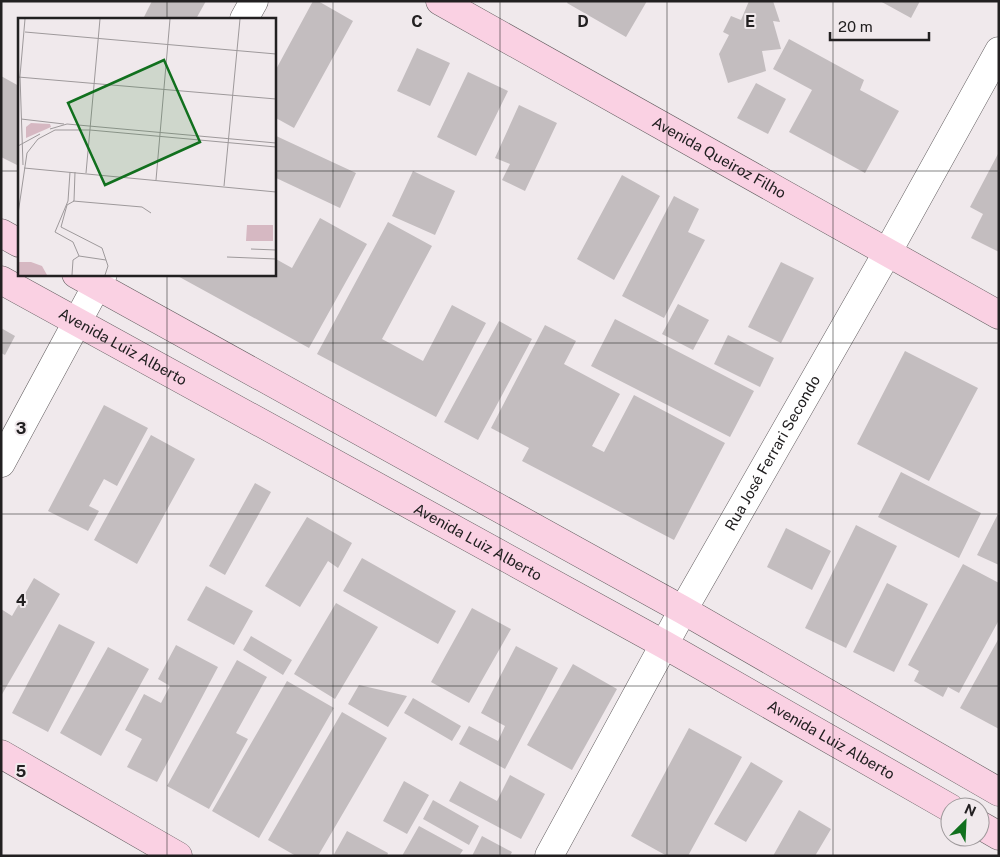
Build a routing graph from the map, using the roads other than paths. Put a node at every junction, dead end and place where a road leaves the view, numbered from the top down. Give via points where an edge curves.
1 (254, 1) edge
2 (440, 1) edge
3 (245, 18) edge
4 (999, 50) edge
5 (1, 233) edge
6 (18, 242) edge
7 (888, 252) junction
8 (92, 278) edge
9 (1, 280) edge
10 (999, 315) edge
11 (78, 321) junction
12 (1, 463) edge
13 (683, 610) junction
14 (665, 645) junction
15 (1, 754) edge
16 (999, 792) edge
17 (940, 802) edge
18 (178, 856) edge
19 (549, 856) edge

1 - 3 street
2 - 7 main road, Avenida Queiroz Filho
4 - 7 street, Rua José Ferrari Secondo
5 - 6 main road
7 - 10 main road, Avenida Queiroz Filho
7 - 13 street, Rua José Ferrari Secondo
8 - 11 street
8 - 13 main road
9 - 11 main road, Avenida Luiz Alberto
11 - 12 street
11 - 14 main road, Avenida Luiz Alberto
13 - 14 street, Rua José Ferrari Secondo
13 - 16 main road
14 - 17 main road, Avenida Luiz Alberto
14 - 19 street, Rua José Ferrari Secondo
15 - 18 main road

